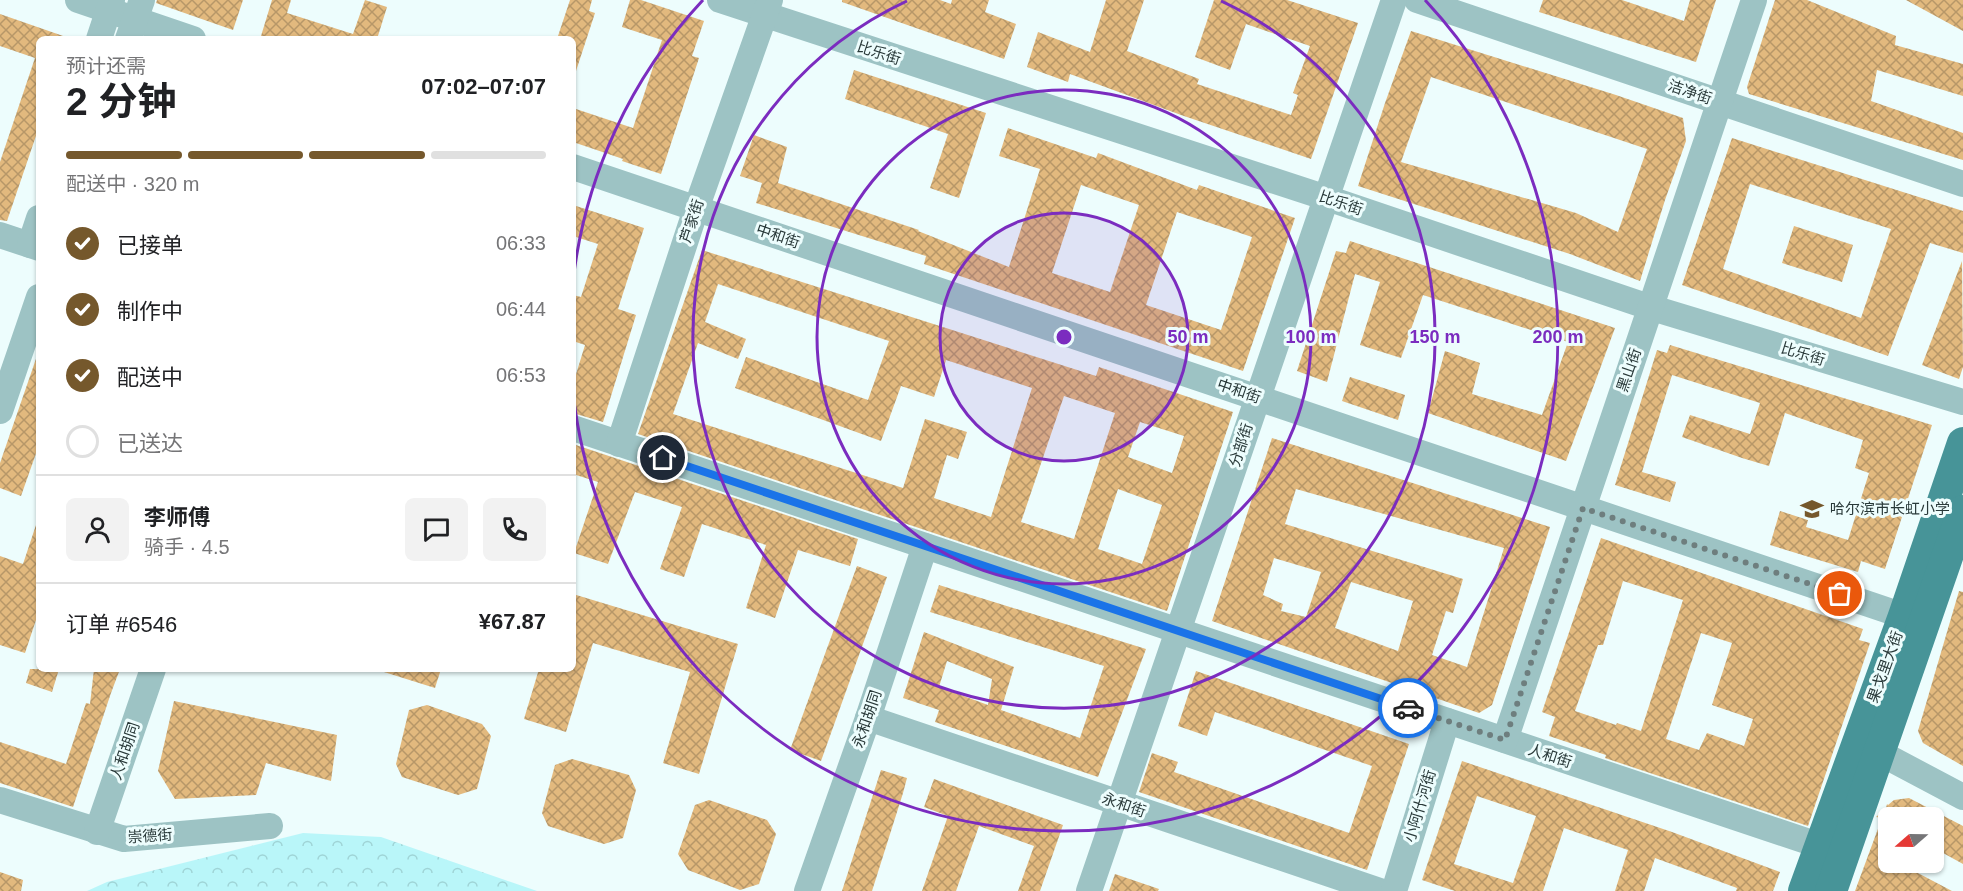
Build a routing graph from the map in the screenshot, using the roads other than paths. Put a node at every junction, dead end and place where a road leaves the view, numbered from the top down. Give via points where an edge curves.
1 (78, 0) edge
2 (720, 0) edge
3 (1394, 0) edge
4 (1417, 0) edge
5 (1754, 0) edge
6 (110, 5) edge
7 (767, 8) edge
8 (135, 20) edge
9 (100, 36) edge
10 (184, 36) edge
11 (1720, 102) junction
12 (576, 168) edge
13 (1963, 184) edge
14 (1327, 198) junction
15 (696, 209) junction
16 (0, 235) edge
17 (34, 247) edge
18 (36, 306) edge
19 (1650, 308) junction
20 (1257, 398) junction
21 (1963, 402) edge
22 (0, 411) edge
23 (576, 429) edge
24 (1963, 443) edge
25 (619, 444) junction
26 (1583, 508) junction
27 (1963, 511) edge
28 (925, 546) junction
29 (1904, 616) junction
30 (1179, 631) junction
31 (152, 672) edge
32 (868, 718) junction
33 (1447, 721) junction
34 (1505, 740) junction
35 (1869, 749) junction
36 (1963, 797) edge
37 (0, 800) edge
38 (1119, 803) junction
39 (270, 826) dead end
40 (97, 832) junction
41 (1833, 850) junction
42 (807, 891) edge
43 (1089, 891) edge
44 (1380, 891) edge
45 (1394, 891) edge
46 (1804, 891) edge
47 (1832, 891) edge

1 - 6 street
2 - 7 street, 比乐街
3 - 14 street, 分部街
4 - 11 street, 洁净街
5 - 11 street, 黑山街
6 - 8 street
6 - 9 street
7 - 14 street, 比乐街
7 - 15 street, 芦家街
8 - 10 street
11 - 13 street, 洁净街
11 - 19 street, 黑山街
12 - 15 street, 中和街
14 - 19 street, 比乐街
14 - 20 street, 分部街
15 - 20 street, 中和街
15 - 25 street, 芦家街
16 - 17 street
18 - 22 street
19 - 21 street, 比乐街
19 - 26 street, 黑山街
20 - 26 street, 中和街
20 - 30 street, 分部街
23 - 25 street, 人和街
24 - 29 main road, 果戈里大街
25 - 28 street, 人和街
26 - 29 street, 中和街
26 - 34 street, 黑山街
27 - 35 main road, 果戈里大街
28 - 30 street, 人和街
28 - 32 street, 永和胡同
29 - 35 main road, 果戈里大街
30 - 33 street, 人和街
30 - 38 street, 分部街
31 - 40 street, 人和胡同
32 - 38 street, 永和街
32 - 42 street, 永和胡同
33 - 34 street, 人和街
33 - 45 street, 小阿什河街
34 - 41 street, 人和街
35 - 36 street
35 - 41 main road, 果戈里大街
37 - 40 street, 崇德街
38 - 43 street, 分部街
38 - 44 street, 永和街
39 - 40 street, 崇德街 via 124,840
41 - 46 main road, 果戈里大街
41 - 47 main road, 果戈里大街

